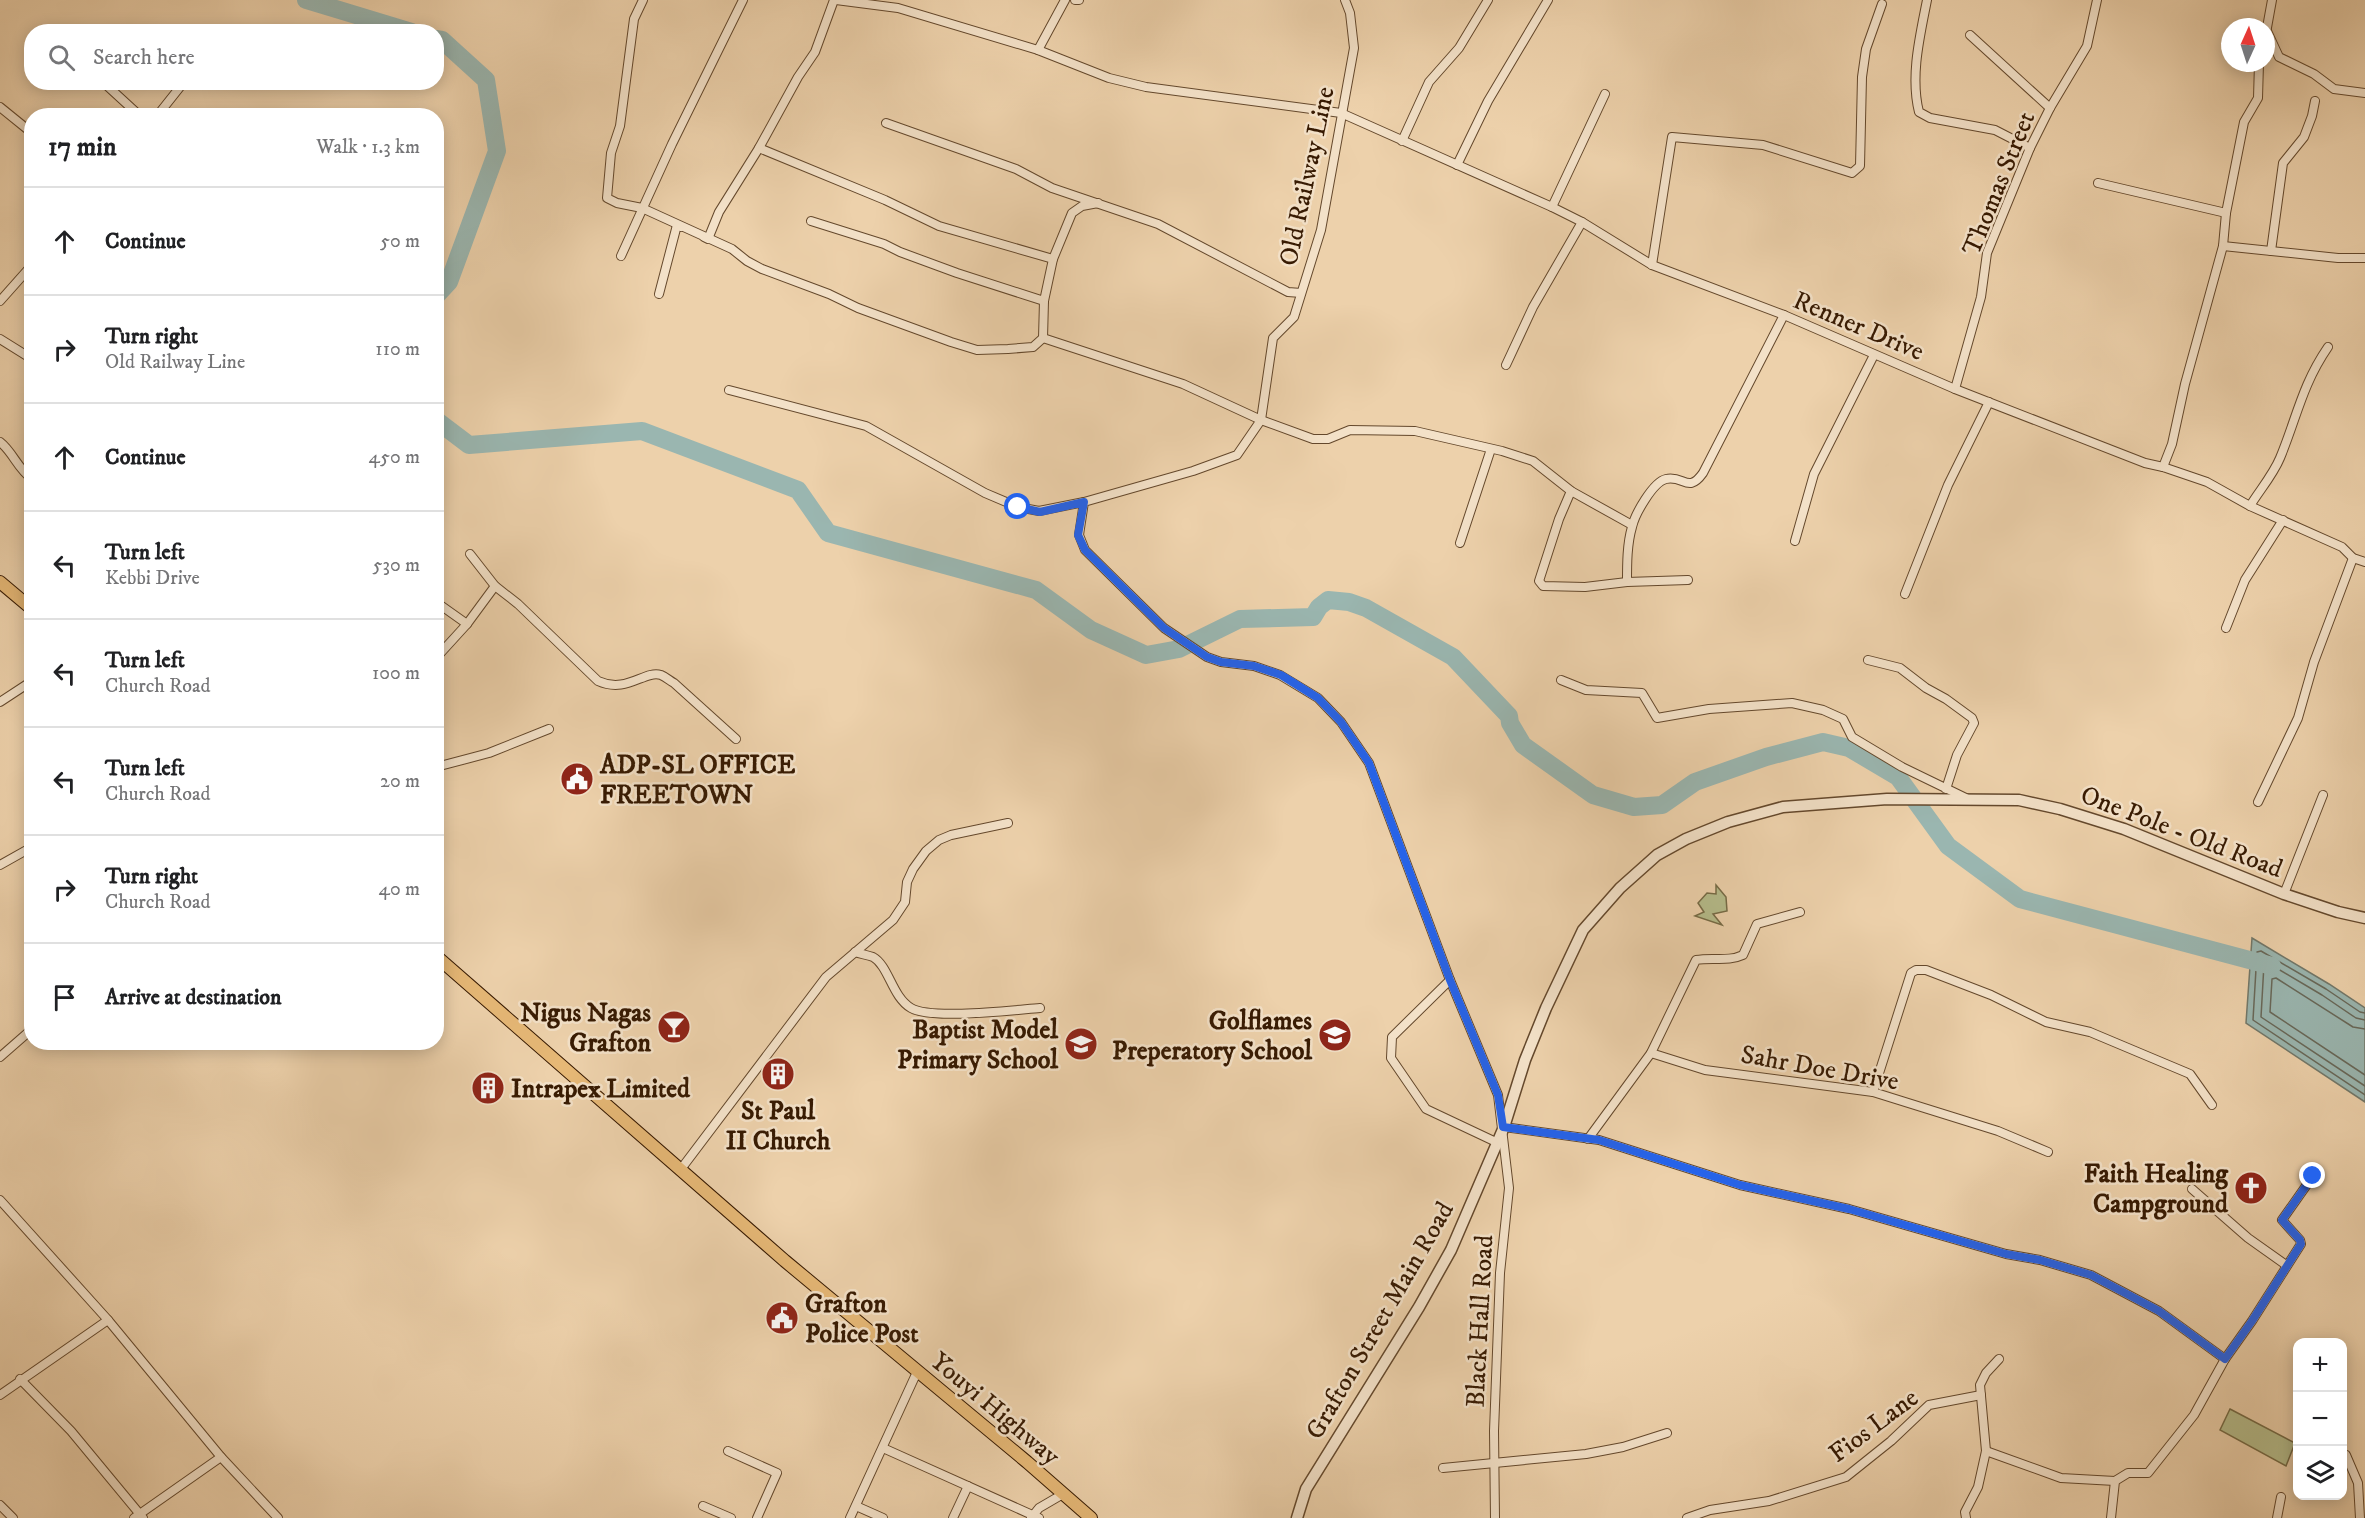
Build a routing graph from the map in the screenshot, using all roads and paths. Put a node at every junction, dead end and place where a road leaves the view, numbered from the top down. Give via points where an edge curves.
1 (644, 0) edge
2 (743, 0) edge
3 (835, 0) edge
4 (1065, 0) edge
5 (1345, 0) edge
6 (1488, 0) edge
7 (1548, 0) edge
8 (1928, 0) edge
9 (2097, 0) edge
10 (2272, 0) edge
11 (1882, 4) dead end
12 (2269, 18) edge
13 (1970, 35) dead end
14 (1038, 50) junction
15 (2275, 51) edge
16 (2259, 72) edge
17 (112, 90) edge
18 (178, 90) edge
19 (2365, 93) edge
20 (1605, 94) dead end
21 (2315, 101) dead end
22 (0, 107) edge
23 (131, 108) edge
24 (163, 108) edge
25 (2050, 108) junction
26 (1341, 113) junction
27 (886, 123) dead end
28 (24, 126) edge
29 (1402, 141) junction
30 (759, 148) junction
31 (2030, 148) junction
32 (1457, 165) junction
33 (2097, 183) dead end
34 (1098, 203) junction
35 (1552, 207) junction
36 (642, 208) junction
37 (2226, 213) junction
38 (810, 221) dead end
39 (1582, 222) junction
40 (677, 225) junction
41 (708, 239) junction
42 (2223, 246) junction
43 (2271, 251) junction
44 (621, 256) dead end
45 (2365, 258) edge
46 (1053, 260) junction
47 (1652, 265) junction
48 (24, 273) edge
49 (1301, 293) junction
50 (659, 294) dead end
51 (0, 301) edge
52 (1044, 301) junction
53 (1784, 315) junction
54 (1043, 338) junction
55 (0, 339) edge
56 (2328, 347) dead end
57 (24, 354) edge
58 (1874, 355) junction
59 (1506, 365) dead end
60 (1955, 389) junction
61 (729, 390) dead end
62 (1989, 402) junction
63 (1261, 420) junction
64 (0, 442) edge
65 (1491, 448) junction
66 (2163, 467) junction
67 (24, 473) edge
68 (1571, 491) junction
69 (1084, 502) junction
70 (2250, 506) junction
71 (2283, 520) junction
72 (1632, 525) junction
73 (1795, 542) dead end
74 (1460, 543) dead end
75 (470, 554) dead end
76 (2353, 558) junction
77 (2365, 562) edge
78 (1688, 580) dead end
79 (0, 582) edge
80 (1627, 582) junction
81 (495, 586) junction
82 (1905, 594) dead end
83 (24, 602) edge
84 (444, 608) edge
85 (467, 624) junction
86 (2226, 628) dead end
87 (444, 649) edge
88 (1868, 660) dead end
89 (1561, 680) dead end
90 (24, 686) edge
91 (0, 702) edge
92 (549, 729) dead end
93 (736, 739) dead end
94 (444, 765) edge
95 (1946, 794) junction
96 (2324, 795) dead end
97 (1887, 799) joint
98 (2258, 802) dead end
99 (1008, 823) dead end
100 (24, 851) edge
101 (2, 862) edge
102 (2284, 894) junction
103 (1800, 912) dead end
104 (2365, 918) edge
105 (855, 952) junction
106 (444, 963) edge
107 (1450, 980) junction
108 (1040, 1008) dead end
109 (24, 1036) edge
110 (1651, 1053) junction
111 (0, 1057) edge
112 (1873, 1092) junction
113 (2212, 1105) dead end
114 (1503, 1127) junction
115 (1588, 1139) junction
116 (1496, 1142) junction
117 (2048, 1152) dead end
118 (681, 1169) junction
119 (2313, 1176) dead end
120 (2192, 1189) dead end
121 (0, 1200) edge
122 (2286, 1265) junction
123 (108, 1320) junction
124 (1999, 1359) dead end
125 (2225, 1359) junction
126 (917, 1372) junction
127 (20, 1379) junction
128 (0, 1395) edge
129 (1981, 1395) junction
130 (1667, 1433) dead end
131 (883, 1448) junction
132 (728, 1451) dead end
133 (1986, 1451) junction
134 (220, 1457) junction
135 (2347, 1457) edge
136 (1494, 1464) junction
137 (1443, 1468) dead end
138 (2115, 1481) junction
139 (968, 1486) junction
140 (1063, 1494) junction
141 (2281, 1497) dead end
142 (0, 1505) edge
143 (703, 1506) dead end
144 (856, 1506) junction
145 (139, 1516) edge
146 (1034, 1517) edge
147 (13, 1518) edge
148 (278, 1518) edge
149 (731, 1518) edge
150 (757, 1518) edge
151 (850, 1518) edge
152 (883, 1518) edge
153 (953, 1518) edge
154 (1091, 1518) edge
155 (1297, 1518) edge
156 (1495, 1518) edge
157 (1687, 1518) edge
158 (1966, 1518) edge
159 (2111, 1518) edge
160 (2277, 1518) edge
161 (2360, 1518) edge

1 - 36 street via 634,19 607,198
2 - 36 street
3 - 14 street, Renner Drive via 898,8
3 - 30 street via 815,52
4 - 14 street
5 - 26 street, Old Railway Line via 1354,48
6 - 29 street via 1459,48 1429,82
7 - 32 street via 1488,101
8 - 31 street via 1917,48 1919,112 1930,118 1995,130
9 - 25 street, Thomas Street via 2087,46
10 - 12 street
11 - 47 street via 1866,49 1862,77 1860,166 1852,173 1763,145 1672,137
13 - 25 street
14 - 26 street, Renner Drive via 1109,78 1146,87
15 - 19 street via 2278,57 2314,74 2334,89
16 - 37 street via 2258,98 2244,122
17 - 23 street
18 - 24 street
20 - 35 street
21 - 43 street via 2304,136 2283,163
22 - 28 street
25 - 31 street, Thomas Street
26 - 29 street, Renner Drive
26 - 49 street, Old Railway Line via 1321,230
27 - 34 street via 980,155 1052,188
29 - 32 street, Renner Drive
30 - 41 street
30 - 46 street via 939,226
31 - 60 street, Thomas Street via 1987,253 1982,297
32 - 35 street, Renner Drive
33 - 37 street
34 - 46 street via 1072,213
34 - 49 street via 1158,224 1288,292
35 - 39 street, Renner Drive
36 - 40 street
36 - 44 street
37 - 42 street
38 - 52 street
39 - 47 street, Renner Drive
39 - 59 street via 1533,307
40 - 41 street
40 - 50 street
41 - 54 street via 762,269 977,350 1033,347
42 - 43 street
42 - 66 street
43 - 45 street
46 - 52 street
47 - 53 street, Renner Drive
48 - 51 street
49 - 63 street, Old Railway Line via 1294,317 1273,338
52 - 54 street
53 - 58 street, Renner Drive
53 - 72 street via 1697,482 1689,484 1668,478 1659,482
54 - 63 street via 1183,384
55 - 57 street
56 - 70 street via 2301,397 2279,461
58 - 60 street, Renner Drive
58 - 73 street via 1814,474
60 - 62 street, Renner Drive
61 - 69 street, Old Railway Line via 866,426 985,493 1018,507 1040,512
62 - 66 street, Renner Drive
62 - 82 street via 1948,485
63 - 65 street via 1313,439 1328,439 1350,430 1415,432
63 - 69 street, Old Railway Line via 1237,455
64 - 67 street
65 - 68 street via 1533,461
65 - 74 street
66 - 70 street, Renner Drive via 2207,482
68 - 72 street
68 - 80 street via 1539,581 1585,587
69 - 107 street, Black Hall Road via 1078,535 1085,550 1164,628 1207,657 1281,675 1318,698 1341,722 1369,763
70 - 71 street, Renner Drive
71 - 76 street, Renner Drive via 2342,547
71 - 86 street via 2245,580
72 - 80 street
75 - 81 street
76 - 77 street, Renner Drive
76 - 98 street via 2314,662 2298,718
78 - 80 street
79 - 83 main road
81 - 85 street
81 - 93 street via 598,681 608,686 627,685 654,674 663,676
84 - 85 street
85 - 87 street
88 - 95 street via 1900,668 1972,718 1974,723 1957,755
89 - 95 street via 1586,690 1642,693 1657,718 1709,709 1792,703 1822,710 1843,719 1852,737
90 - 91 street
92 - 94 street via 489,753
95 - 97 street, One Pole - Old Road
95 - 102 street, One Pole - Old Road via 1968,799 2019,800 2060,809 2124,829
96 - 102 street
97 - 114 street, Grafton Street Main Road via 1783,807 1686,839 1650,862 1620,888 1583,930 1534,1039
99 - 105 street via 951,835 933,846 913,869 902,909
100 - 101 street
102 - 104 street, One Pole - Old Road
103 - 110 street via 1757,924 1738,958 1696,960
105 - 108 street via 878,961 898,996 912,1009 975,1014
105 - 118 street via 826,977
106 - 118 main road, Youyi Highway
107 - 114 street, Black Hall Road via 1498,1095
107 - 116 street via 1392,1037 1391,1058 1426,1109
109 - 111 street
110 - 112 street, Sahr Doe Drive via 1705,1070
110 - 115 street
112 - 113 street via 1911,973 1926,970 2046,1022 2090,1032 2190,1074
112 - 117 street, Sahr Doe Drive via 1998,1131
114 - 115 street
114 - 116 street, Grafton Street Main Road
114 - 136 street, Black Hall Road via 1509,1188 1500,1273
115 - 125 street via 1740,1185 1849,1209 2091,1275 2159,1311
116 - 155 street, Grafton Street Main Road via 1451,1250 1306,1489
118 - 126 main road, Youyi Highway
119 - 122 street via 2282,1218 2301,1244
120 - 122 street
121 - 123 street
122 - 125 street
123 - 127 street
123 - 134 street
124 - 129 street via 1986,1373 1980,1385
125 - 138 street via 2194,1415 2148,1473 2128,1473
126 - 131 street
126 - 140 main road, Youyi Highway
127 - 128 street
127 - 145 street via 71,1431
129 - 133 street
129 - 157 street, Fios Lane via 1929,1405 1846,1478 1769,1501 1710,1510
130 - 136 street via 1586,1454
131 - 139 street
131 - 144 street
132 - 150 street via 777,1473
133 - 138 street via 2061,1478
133 - 158 street
134 - 145 street
134 - 148 street
135 - 161 street via 2358,1483
136 - 137 street
136 - 156 street, Black Hall Road
138 - 159 street
139 - 146 street
139 - 153 street
140 - 146 street via 1039,1508
140 - 154 main road, Youyi Highway
141 - 160 street
142 - 147 street
143 - 149 street
144 - 151 street
144 - 152 street

